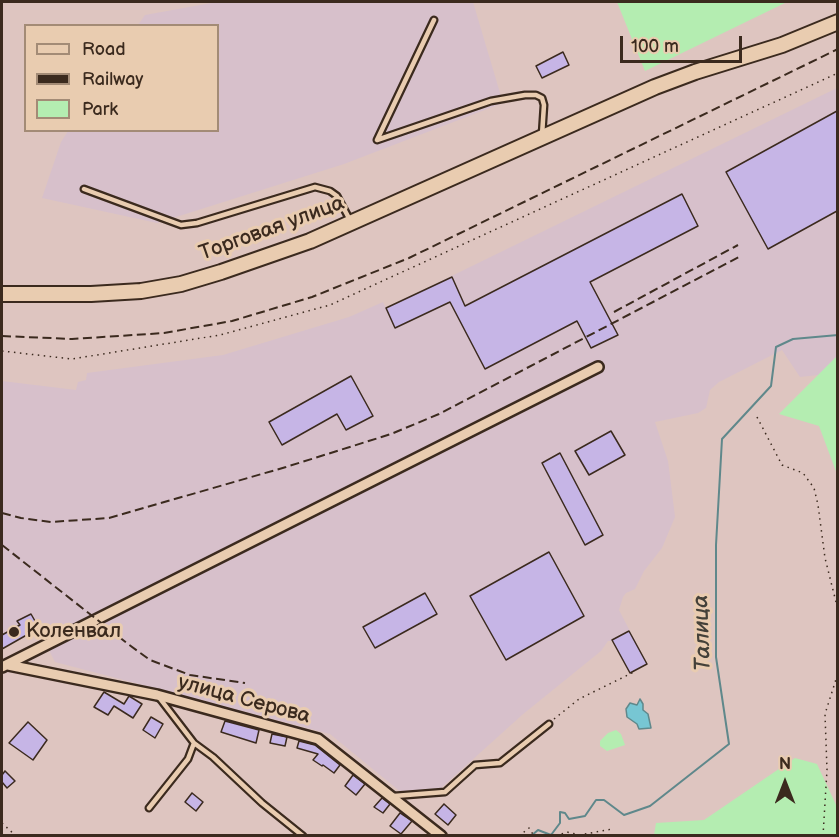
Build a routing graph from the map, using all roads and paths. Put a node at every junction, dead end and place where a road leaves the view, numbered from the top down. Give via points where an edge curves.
1 (434, 20) dead end
2 (837, 22) edge
3 (837, 73) edge
4 (542, 138) junction
5 (84, 189) dead end
6 (351, 223) junction
7 (2, 294) edge
8 (2, 351) edge
9 (598, 368) dead end
10 (758, 417) dead end
11 (837, 610) edge
12 (5, 666) edge
13 (634, 672) dead end
14 (837, 673) edge
15 (157, 695) junction
16 (549, 724) joint
17 (194, 743) junction
18 (391, 796) junction
19 (149, 808) dead end
20 (2, 823) edge
21 (612, 829) dead end
22 (16, 836) edge
23 (303, 836) edge
24 (441, 836) edge
25 (519, 836) edge
26 (534, 836) edge
27 (556, 836) edge
28 (823, 836) edge

1 - 4 lane via 377,140 491,101 525,95 542,98
2 - 4 street, Торговая улица via 782,45 655,87
3 - 8 path via 330,305 220,335 72,359
4 - 6 street, Торговая улица
5 - 6 lane via 181,225 315,187 337,196
6 - 7 street, Торговая улица via 279,253 181,284 119,292
9 - 12 street
10 - 11 path via 782,465 803,473 814,488
12 - 15 street, улица Серова
13 - 16 path via 579,699
14 - 28 path via 825,714 828,770
15 - 17 lane
15 - 18 street, улица Серова via 318,739
16 - 18 lane via 500,763 476,765 445,792
17 - 19 lane via 188,759
17 - 23 lane
18 - 24 street, улица Серова
20 - 22 path
21 - 27 path
25 - 26 path via 529,828

